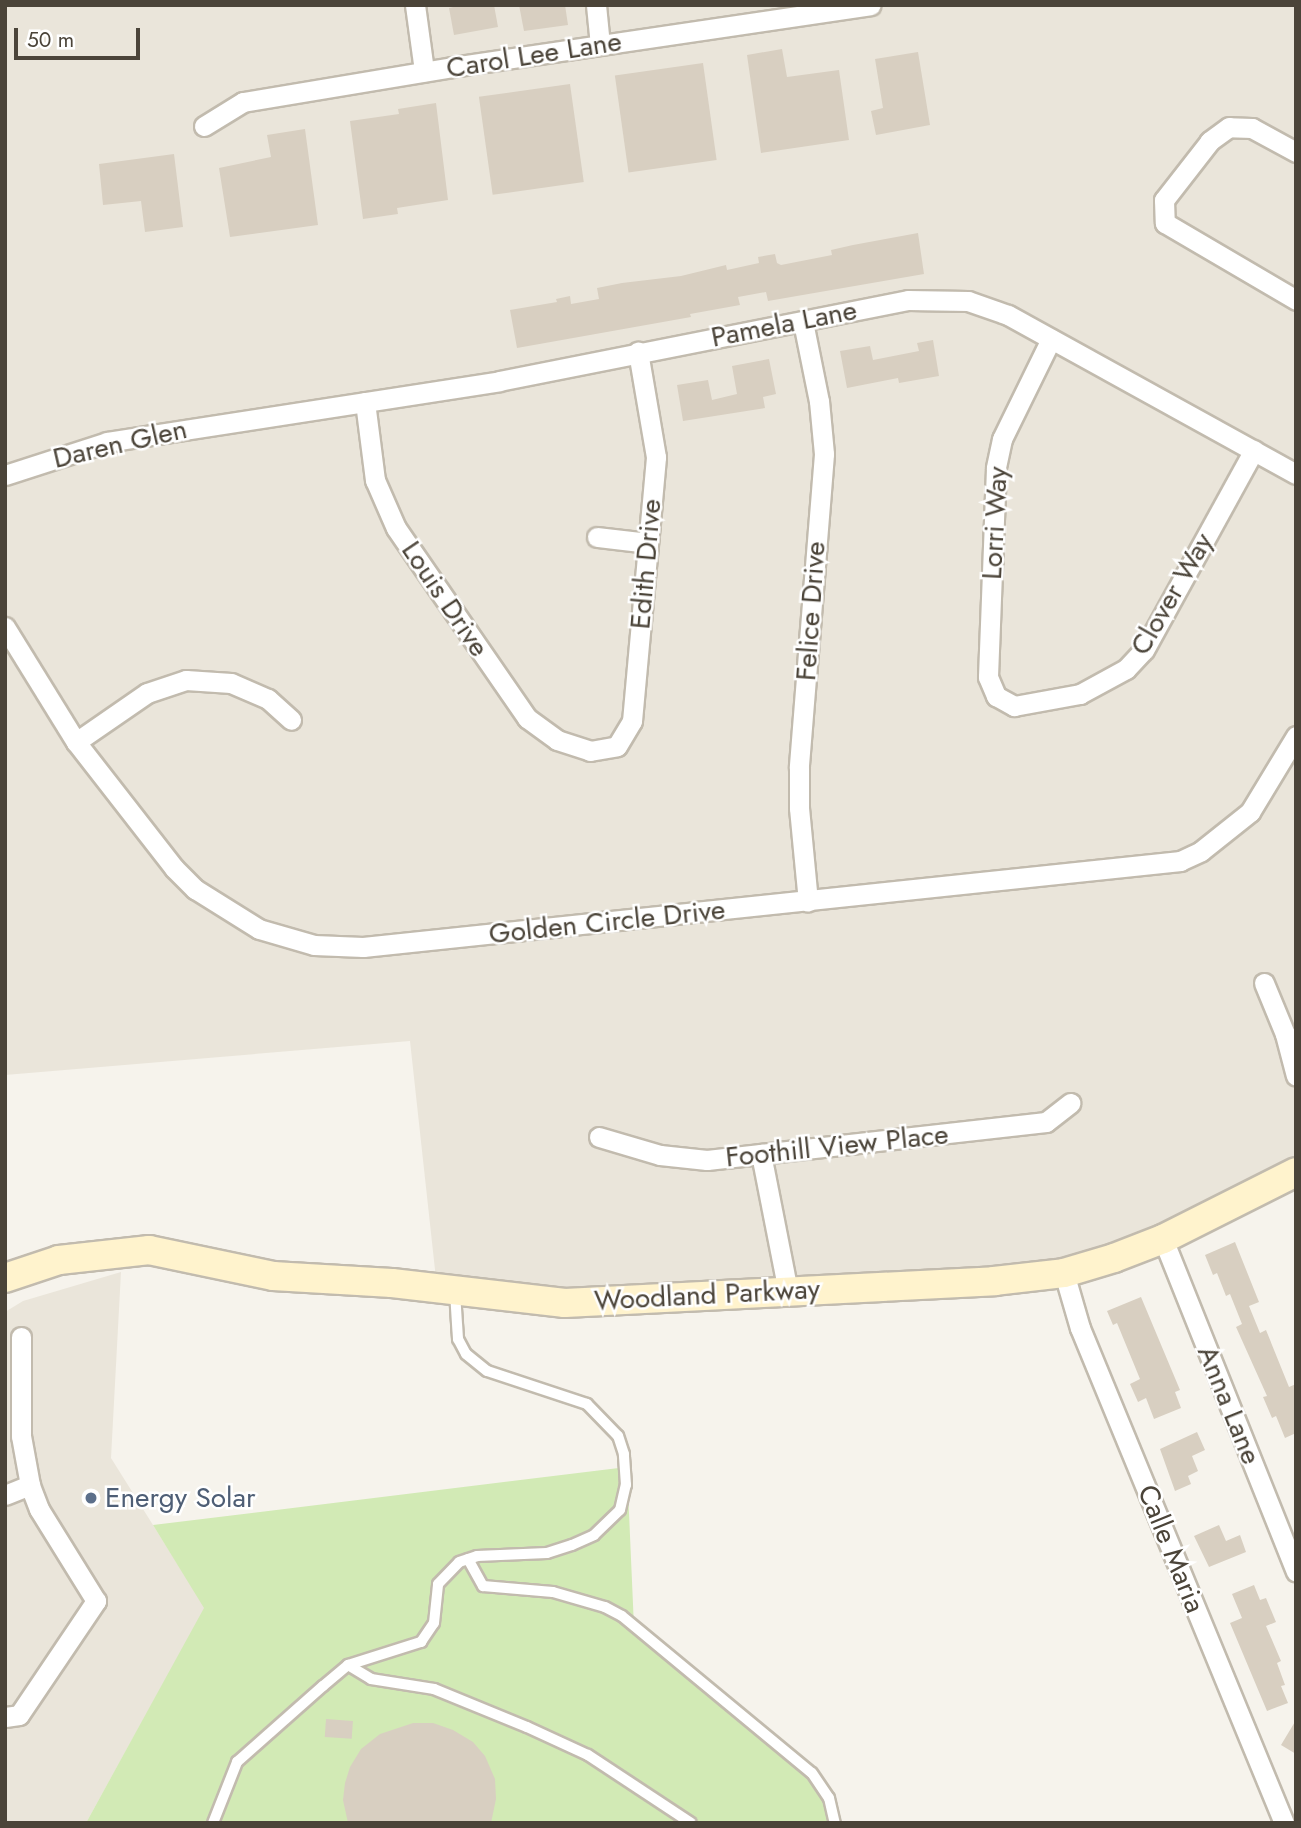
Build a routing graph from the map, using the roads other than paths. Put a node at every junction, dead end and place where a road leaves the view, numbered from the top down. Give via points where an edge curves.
1 (415, 5) edge
2 (596, 5) edge
3 (870, 5) edge
4 (772, 12) edge
5 (600, 45) junction
6 (424, 71) junction
7 (204, 126) dead end
8 (1296, 152) edge
9 (1296, 300) edge
10 (803, 322) junction
11 (1051, 339) junction
12 (638, 352) junction
13 (365, 402) junction
14 (236, 419) joint
15 (1254, 450) junction
16 (1296, 474) edge
17 (5, 475) edge
18 (597, 537) dead end
19 (648, 543) junction
20 (5, 627) edge
21 (1014, 706) joint
22 (291, 720) dead end
23 (1296, 736) edge
24 (76, 742) junction
25 (590, 751) joint
26 (808, 902) junction
27 (1264, 983) dead end
28 (1296, 1076) edge
29 (1070, 1103) dead end
30 (599, 1138) dead end
31 (761, 1154) junction
32 (1296, 1172) edge
33 (1163, 1239) junction
34 (1064, 1273) junction
35 (5, 1278) edge
36 (455, 1291) junction
37 (788, 1291) junction
38 (21, 1337) dead end
39 (30, 1485) junction
40 (5, 1495) edge
41 (468, 1559) junction
42 (1296, 1571) edge
43 (348, 1665) junction
44 (5, 1717) edge
45 (1282, 1822) edge
46 (213, 1823) edge
47 (691, 1823) edge
48 (835, 1823) edge

1 - 6 street
2 - 5 street
3 - 4 street, Carol Lee Lane
4 - 5 street, Carol Lee Lane
5 - 6 street, Carol Lee Lane
6 - 7 street, Carol Lee Lane via 243,102
8 - 9 street via 1251,128 1229,127 1210,141 1164,200 1165,223
10 - 11 street, Pamela Lane via 908,300 968,301 1008,315
10 - 12 street, Pamela Lane
10 - 26 street, Felice Drive via 824,454 799,768
11 - 15 street, Pamela Lane
11 - 21 street, Lorri Way via 1002,439 996,468 988,677 996,695
12 - 13 street, Pamela Lane
12 - 19 street, Edith Drive via 656,457
13 - 14 street, Pamela Lane
13 - 25 street, Louis Drive via 375,480 396,528 527,718 557,740
14 - 17 street, Daren Glen via 107,442
15 - 16 street, Pamela Lane
15 - 21 street, Clover Way via 1135,660 1080,694
18 - 19 street
19 - 25 street, Edith Drive via 632,721 617,746
20 - 24 street, Golden Circle Drive
22 - 24 street via 268,699 231,683 186,680 147,693
23 - 26 street, Golden Circle Drive via 1250,812 1201,851 1180,861
24 - 26 street, Golden Circle Drive via 195,889 259,929 314,945 363,947
27 - 28 street
29 - 31 street, Foothill View Place via 1046,1122
30 - 31 street, Foothill View Place via 660,1155 707,1160
31 - 37 street
32 - 33 street, Woodland Parkway
33 - 34 street, Woodland Parkway
33 - 42 street, Anna Lane
34 - 37 street, Woodland Parkway
34 - 45 street, Calle Maria via 1080,1328
35 - 36 street, Woodland Parkway via 59,1260 149,1250 273,1276
36 - 37 street, Woodland Parkway via 565,1303
36 - 41 lane via 456,1326 466,1354 487,1371 587,1405 618,1436 626,1485 620,1510 594,1535 547,1553
38 - 39 street via 21,1436
39 - 40 street
39 - 44 street via 39,1509 96,1601 19,1715
41 - 43 lane via 448,1571 438,1584 434,1623 421,1642
41 - 48 lane via 483,1586 553,1592 605,1606 622,1616 812,1773 829,1798
43 - 46 lane via 237,1762
43 - 47 lane via 371,1679 434,1689 540,1732 588,1755

